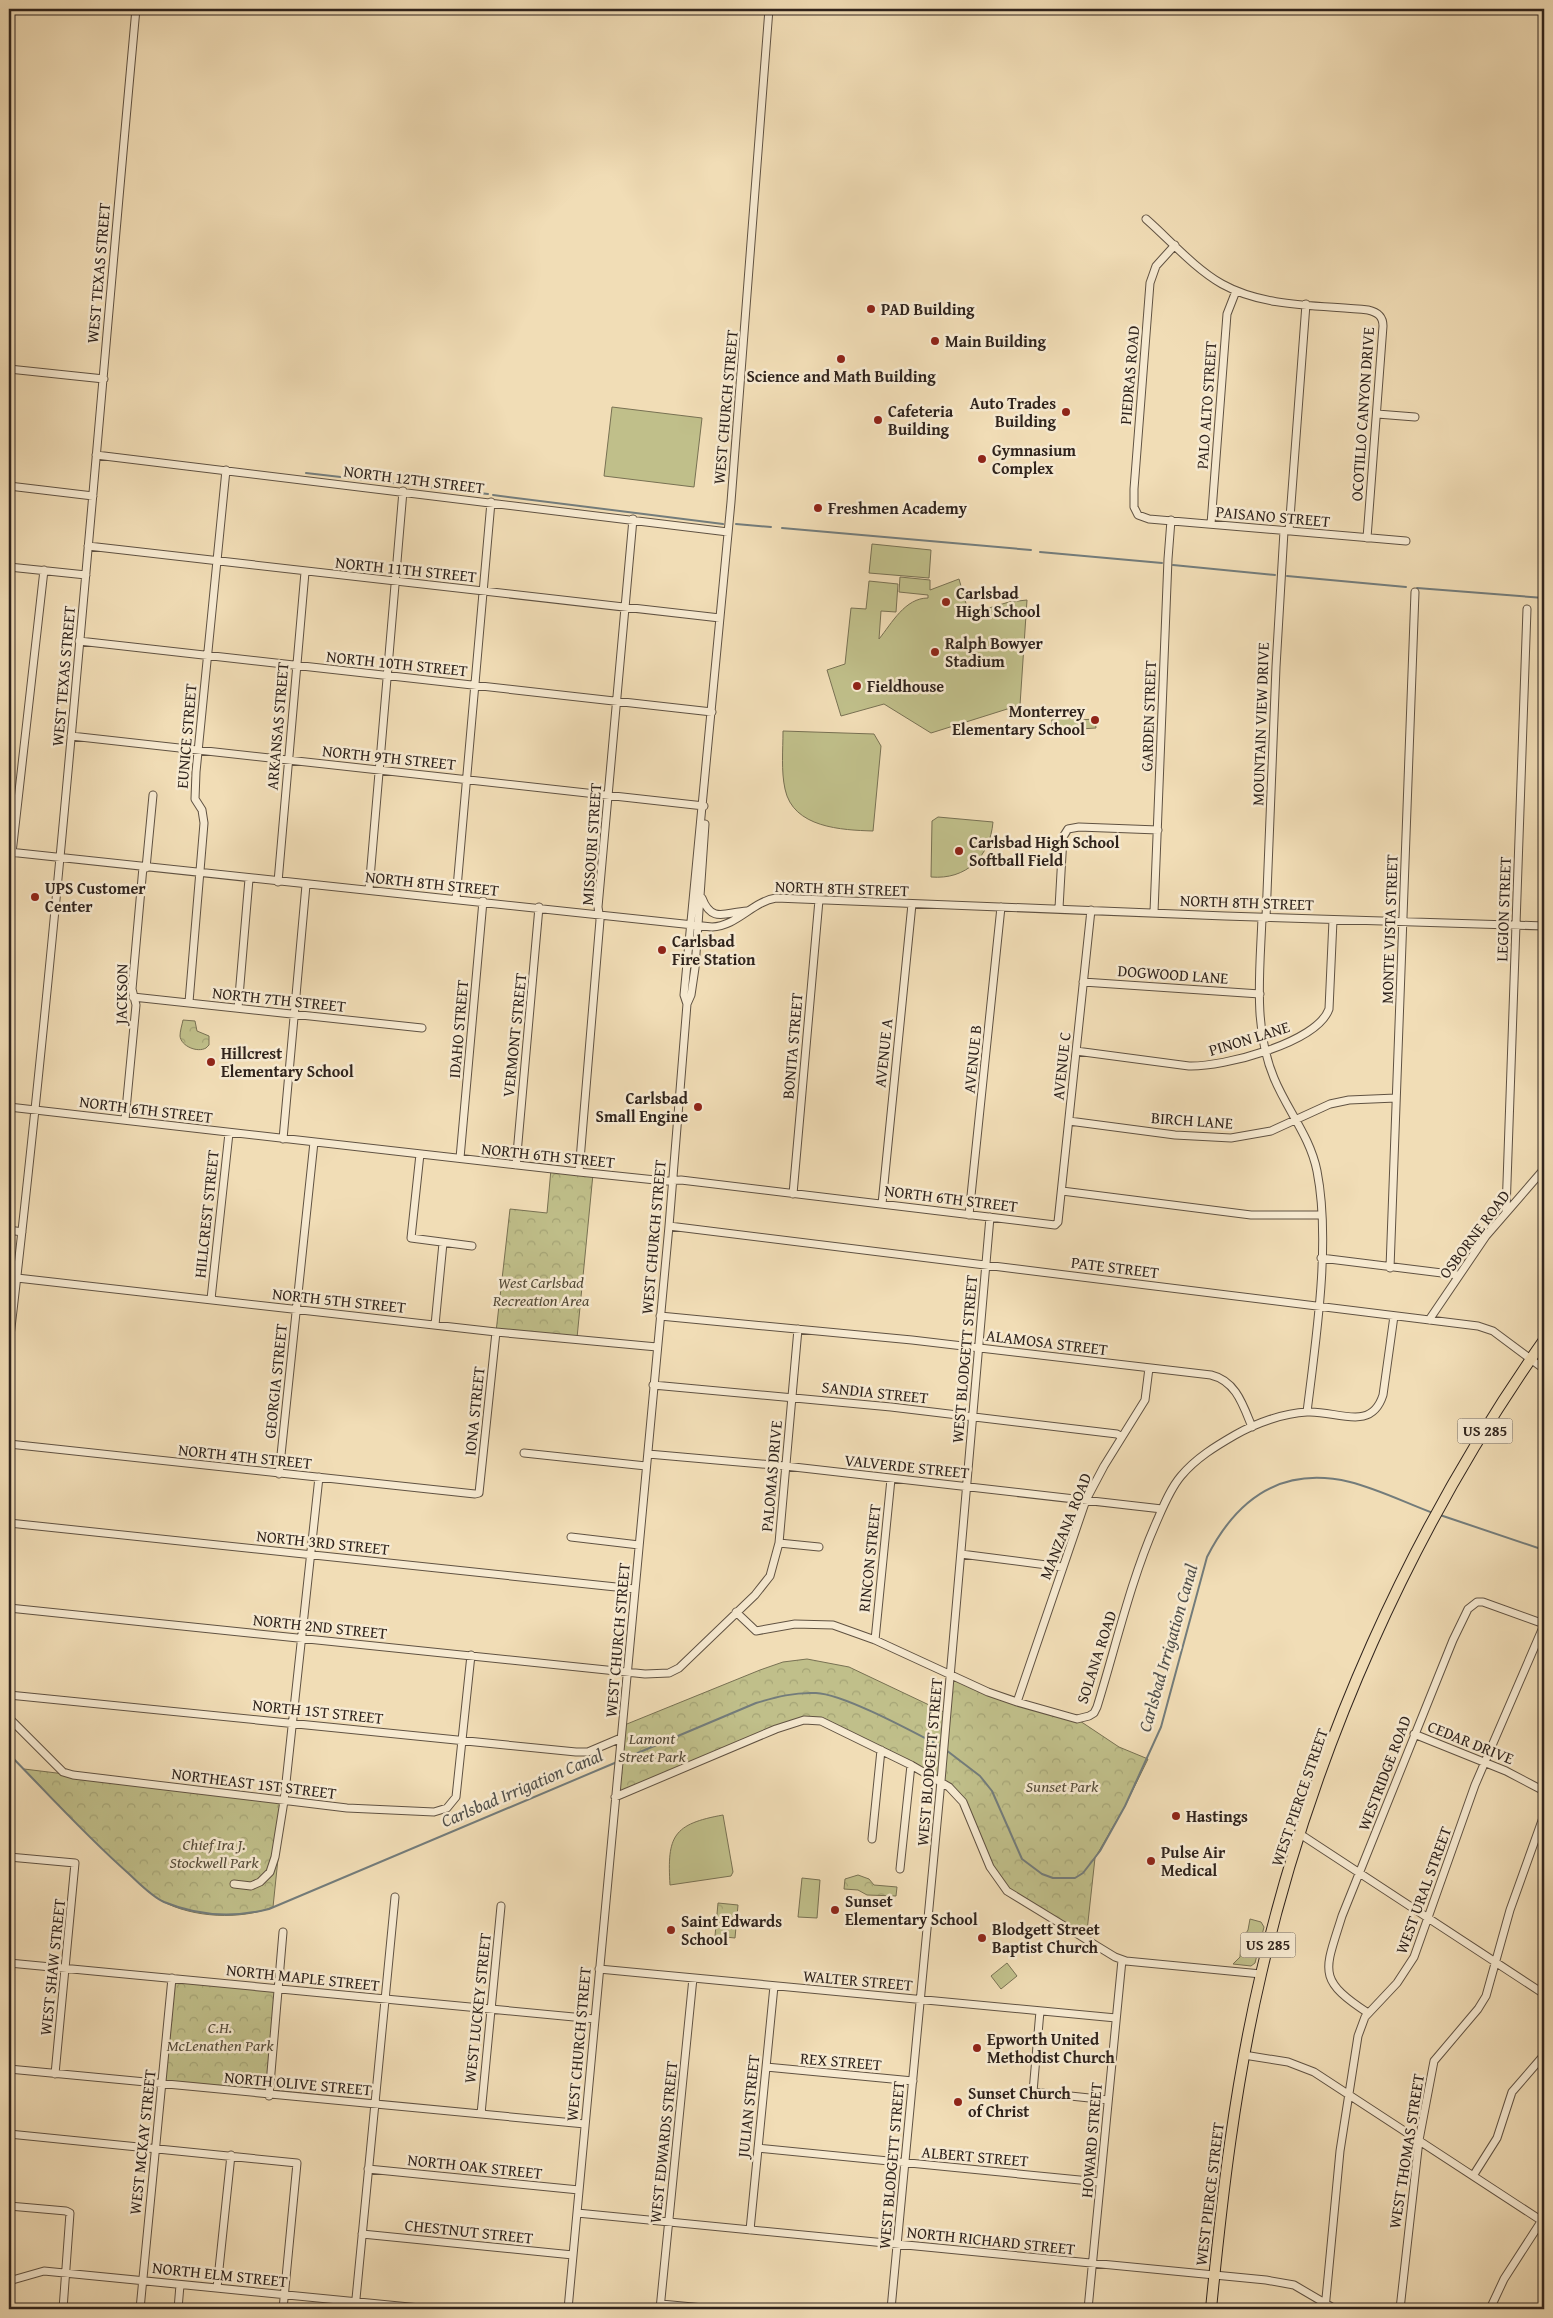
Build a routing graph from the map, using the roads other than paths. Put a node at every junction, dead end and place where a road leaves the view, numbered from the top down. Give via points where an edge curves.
1 (136, 9) edge
2 (769, 9) edge
3 (1146, 219) dead end
4 (1175, 245) junction
5 (1236, 291) junction
6 (1306, 304) junction
7 (9, 369) edge
8 (104, 379) junction
9 (1377, 414) junction
10 (1415, 417) dead end
11 (96, 455) junction
12 (226, 470) junction
13 (9, 486) edge
14 (403, 491) junction
15 (93, 496) junction
16 (491, 502) junction
17 (1138, 515) joint
18 (633, 519) junction
19 (1171, 520) junction
20 (1211, 524) junction
21 (1286, 531) junction
22 (728, 532) junction
23 (1367, 538) junction
24 (1406, 541) dead end
25 (88, 546) junction
26 (216, 562) junction
27 (9, 566) edge
28 (44, 570) junction
29 (305, 572) junction
30 (86, 575) junction
31 (396, 581) junction
32 (483, 591) junction
33 (1414, 592) dead end
34 (624, 608) junction
35 (1527, 610) dead end
36 (720, 618) junction
37 (79, 641) junction
38 (207, 655) junction
39 (296, 666) junction
40 (387, 676) junction
41 (475, 685) junction
42 (616, 701) junction
43 (712, 712) junction
44 (71, 736) junction
45 (198, 751) junction
46 (287, 760) junction
47 (380, 770) junction
48 (466, 780) junction
49 (153, 794) dead end
50 (608, 796) junction
51 (704, 806) junction
52 (1158, 830) junction
53 (10, 853) edge
54 (60, 858) junction
55 (144, 868) junction
56 (200, 874) junction
57 (249, 879) junction
58 (278, 882) junction
59 (306, 885) junction
60 (369, 890) junction
61 (701, 894) junction
62 (456, 899) junction
63 (819, 900) junction
64 (483, 902) junction
65 (912, 904) junction
66 (539, 907) junction
67 (1001, 907) junction
68 (1059, 908) junction
69 (1092, 910) junction
70 (747, 911) junction
71 (1154, 912) junction
72 (599, 914) junction
73 (1264, 918) junction
74 (1333, 920) junction
75 (1403, 922) junction
76 (690, 925) junction
77 (1516, 925) junction
78 (699, 926) junction
79 (1544, 926) edge
80 (1083, 982) junction
81 (1260, 994) junction
82 (133, 997) junction
83 (189, 1002) junction
84 (687, 1004) junction
85 (238, 1008) junction
86 (295, 1014) junction
87 (422, 1028) dead end
88 (1266, 1050) junction
89 (1076, 1052) junction
90 (1396, 1098) junction
91 (9, 1107) edge
92 (36, 1110) junction
93 (125, 1120) junction
94 (1296, 1120) junction
95 (1069, 1121) junction
96 (230, 1133) junction
97 (283, 1139) junction
98 (314, 1142) junction
99 (420, 1154) junction
100 (460, 1158) junction
101 (516, 1165) junction
102 (1544, 1169) edge
103 (579, 1172) junction
104 (672, 1179) junction
105 (1062, 1191) junction
106 (793, 1194) junction
107 (882, 1204) junction
108 (1506, 1211) junction
109 (969, 1214) junction
110 (1321, 1215) junction
111 (990, 1217) junction
112 (1057, 1225) joint
113 (669, 1226) junction
114 (9, 1230) edge
115 (22, 1232) junction
116 (444, 1243) junction
117 (472, 1246) dead end
118 (1321, 1258) junction
119 (986, 1265) junction
120 (1390, 1268) junction
121 (1458, 1276) junction
122 (17, 1278) junction
123 (211, 1299) junction
124 (1318, 1306) junction
125 (296, 1309) junction
126 (660, 1316) junction
127 (1394, 1316) junction
128 (1430, 1320) junction
129 (435, 1325) junction
130 (798, 1329) junction
131 (496, 1332) junction
132 (1544, 1340) edge
133 (9, 1341) edge
134 (657, 1347) junction
135 (978, 1347) junction
136 (1531, 1359) junction
137 (1149, 1368) junction
138 (1544, 1369) edge
139 (653, 1385) junction
140 (791, 1397) junction
141 (1307, 1412) junction
142 (972, 1416) junction
143 (1252, 1427) junction
144 (1122, 1437) junction
145 (9, 1444) edge
146 (524, 1453) dead end
147 (648, 1454) junction
148 (646, 1466) junction
149 (785, 1466) junction
150 (279, 1474) junction
151 (319, 1477) junction
152 (891, 1479) junction
153 (966, 1486) junction
154 (479, 1493) joint
155 (1086, 1500) junction
156 (1162, 1509) junction
157 (9, 1522) edge
158 (571, 1537) dead end
159 (779, 1543) junction
160 (639, 1545) junction
161 (819, 1547) dead end
162 (311, 1554) junction
163 (961, 1554) junction
164 (1062, 1567) junction
165 (635, 1589) junction
166 (9, 1608) edge
167 (736, 1612) junction
168 (1544, 1624) edge
169 (301, 1638) junction
170 (875, 1640) junction
171 (472, 1655) junction
172 (628, 1672) junction
173 (950, 1674) junction
174 (9, 1695) edge
175 (1017, 1702) junction
176 (9, 1718) edge
177 (292, 1722) junction
178 (1414, 1734) junction
179 (621, 1738) junction
180 (463, 1740) junction
181 (881, 1750) junction
182 (1485, 1762) junction
183 (911, 1765) junction
184 (942, 1781) junction
185 (1544, 1791) edge
186 (615, 1797) junction
187 (284, 1801) junction
188 (1544, 1815) edge
189 (1300, 1834) junction
190 (872, 1839) dead end
191 (9, 1857) edge
192 (900, 1869) dead end
193 (1360, 1872) junction
194 (234, 1884) dead end
195 (395, 1897) dead end
196 (501, 1906) dead end
197 (1428, 1917) junction
198 (283, 1932) dead end
199 (1122, 1960) junction
200 (1496, 1962) junction
201 (9, 1963) edge
202 (66, 1968) junction
203 (599, 1969) junction
204 (1261, 1974) junction
205 (172, 1978) junction
206 (693, 1978) junction
207 (774, 1986) junction
208 (278, 1988) junction
209 (1544, 1994) edge
210 (385, 2000) junction
211 (920, 2000) junction
212 (490, 2010) junction
213 (1040, 2011) junction
214 (1368, 2013) junction
215 (1116, 2018) junction
216 (594, 2019) junction
217 (1244, 2055) junction
218 (1544, 2056) edge
219 (766, 2067) junction
220 (9, 2070) edge
221 (55, 2074) junction
222 (913, 2081) junction
223 (162, 2085) junction
224 (1349, 2095) junction
225 (269, 2096) junction
226 (1108, 2100) junction
227 (374, 2105) junction
228 (481, 2114) junction
229 (585, 2124) junction
230 (9, 2134) edge
231 (1419, 2140) junction
232 (155, 2148) junction
233 (758, 2148) junction
234 (231, 2155) junction
235 (906, 2163) junction
236 (368, 2169) junction
237 (1473, 2176) junction
238 (1100, 2182) junction
239 (579, 2190) junction
240 (9, 2206) edge
241 (577, 2213) junction
242 (1543, 2219) edge
243 (669, 2222) junction
244 (750, 2230) junction
245 (362, 2234) junction
246 (898, 2244) junction
247 (573, 2255) junction
248 (1093, 2263) junction
249 (66, 2273) junction
250 (1215, 2275) junction
251 (9, 2281) edge
252 (143, 2281) junction
253 (180, 2285) junction
254 (218, 2288) junction
255 (284, 2294) junction
256 (355, 2305) edge
257 (661, 2306) edge
258 (1325, 2306) edge
259 (63, 2309) edge
260 (140, 2309) edge
261 (178, 2309) edge
262 (283, 2309) edge
263 (430, 2309) edge
264 (568, 2309) edge
265 (714, 2309) edge
266 (891, 2309) edge
267 (1088, 2309) edge
268 (1211, 2309) edge
269 (1335, 2309) edge
270 (1400, 2309) edge
271 (1490, 2309) edge

1 - 8 street, WEST TEXAS STREET
2 - 22 street, WEST CHURCH STREET
3 - 4 street, OCOTILLO CANYON DRIVE
4 - 5 street, OCOTILLO CANYON DRIVE via 1209,275
4 - 17 street, PIEDRAS ROAD via 1156,266 1150,283 1134,489 1134,507
5 - 6 street, OCOTILLO CANYON DRIVE via 1271,301
5 - 20 street, PALO ALTO STREET via 1227,314
6 - 9 street, OCOTILLO CANYON DRIVE via 1368,310 1381,318
6 - 21 street, MOUNTAIN VIEW DRIVE
7 - 8 street
8 - 11 street, WEST TEXAS STREET
9 - 10 street
9 - 23 street, OCOTILLO CANYON DRIVE
11 - 12 street, NORTH 12TH STREET
11 - 15 street, WEST TEXAS STREET
12 - 14 street, NORTH 12TH STREET
12 - 26 street, EUNICE STREET
13 - 15 street
14 - 16 street, NORTH 12TH STREET
14 - 31 street
15 - 25 street, WEST TEXAS STREET
16 - 18 street, NORTH 12TH STREET
16 - 32 street
17 - 19 street, PAISANO STREET
18 - 22 street, NORTH 12TH STREET
18 - 34 street, MISSOURI STREET
19 - 20 street, PAISANO STREET
19 - 52 street, GARDEN STREET
20 - 21 street, PAISANO STREET
21 - 23 street, PAISANO STREET
21 - 73 street, MOUNTAIN VIEW DRIVE
22 - 36 street, WEST CHURCH STREET
23 - 24 street, PAISANO STREET
25 - 26 street, NORTH 11TH STREET
25 - 30 street, WEST TEXAS STREET
26 - 29 street, NORTH 11TH STREET
26 - 38 street, EUNICE STREET
27 - 28 street
28 - 30 street
28 - 53 street
29 - 31 street, NORTH 11TH STREET
29 - 39 street, ARKANSAS STREET
30 - 37 street, WEST TEXAS STREET
31 - 32 street, NORTH 11TH STREET
31 - 40 street
32 - 34 street, NORTH 11TH STREET
32 - 41 street
33 - 75 street, MONTE VISTA STREET
34 - 36 street, NORTH 11TH STREET
34 - 42 street, MISSOURI STREET
35 - 77 street, LEGION STREET
36 - 43 street, WEST CHURCH STREET
37 - 38 street, NORTH 10TH STREET
37 - 44 street, WEST TEXAS STREET
38 - 39 street, NORTH 10TH STREET
38 - 45 street, EUNICE STREET
39 - 40 street, NORTH 10TH STREET
39 - 46 street, ARKANSAS STREET
40 - 41 street, NORTH 10TH STREET
40 - 47 street
41 - 42 street, NORTH 10TH STREET
41 - 48 street
42 - 43 street, NORTH 10TH STREET
42 - 50 street, MISSOURI STREET
43 - 51 street, WEST CHURCH STREET
44 - 45 street, NORTH 9TH STREET
44 - 54 street, WEST TEXAS STREET
45 - 46 street, NORTH 9TH STREET
45 - 56 street, EUNICE STREET via 195,799 204,819
46 - 47 street, NORTH 9TH STREET
46 - 58 street, ARKANSAS STREET
47 - 48 street, NORTH 9TH STREET
47 - 60 street
48 - 50 street, NORTH 9TH STREET
48 - 62 street
49 - 55 street, JACKSON
50 - 51 street, NORTH 9TH STREET
50 - 72 street, MISSOURI STREET
51 - 61 street, WEST CHURCH STREET
51 - 76 street, WEST CHURCH STREET
52 - 68 street via 1068,829 1063,837
52 - 71 street, GARDEN STREET
53 - 54 street, NORTH 8TH STREET
54 - 55 street, NORTH 8TH STREET
54 - 92 street, WEST TEXAS STREET
55 - 56 street, NORTH 8TH STREET
55 - 82 street, JACKSON
56 - 57 street, NORTH 8TH STREET
56 - 83 street, EUNICE STREET
57 - 58 street, NORTH 8TH STREET
57 - 85 street
58 - 59 street, NORTH 8TH STREET
59 - 60 street, NORTH 8TH STREET
59 - 86 street
60 - 62 street, NORTH 8TH STREET
61 - 70 street via 712,913 725,915
61 - 78 street, WEST CHURCH STREET
62 - 64 street, NORTH 8TH STREET
63 - 65 street, NORTH 8TH STREET
63 - 70 street, NORTH 8TH STREET via 771,899
63 - 106 street, BONITA STREET
64 - 66 street, NORTH 8TH STREET
64 - 100 street, IDAHO STREET
65 - 67 street, NORTH 8TH STREET
65 - 107 street, AVENUE A
66 - 72 street, NORTH 8TH STREET
66 - 101 street, VERMONT STREET
67 - 68 street, NORTH 8TH STREET
67 - 109 street, AVENUE B
68 - 69 street, NORTH 8TH STREET
69 - 71 street, NORTH 8TH STREET
69 - 80 street, AVENUE C
70 - 78 street, NORTH 8TH STREET via 722,926
71 - 73 street, NORTH 8TH STREET
72 - 76 street, NORTH 8TH STREET
72 - 103 street, MISSOURI STREET
73 - 74 street, NORTH 8TH STREET
73 - 81 street, MOUNTAIN VIEW DRIVE
74 - 75 street, NORTH 8TH STREET
74 - 88 street, PINON LANE via 1331,993 1327,1015 1308,1033
75 - 77 street, NORTH 8TH STREET
75 - 90 street, MONTE VISTA STREET
76 - 78 street, NORTH 8TH STREET
76 - 84 street, WEST CHURCH STREET via 684,995
77 - 79 street, NORTH 8TH STREET
77 - 108 street, LEGION STREET
78 - 84 street, WEST CHURCH STREET via 691,995
80 - 81 street, DOGWOOD LANE
80 - 89 street, AVENUE C
81 - 88 street, MOUNTAIN VIEW DRIVE
82 - 83 street, NORTH 7TH STREET
82 - 93 street, JACKSON via 136,1005
83 - 85 street, NORTH 7TH STREET
84 - 104 street, WEST CHURCH STREET
85 - 86 street, NORTH 7TH STREET
86 - 87 street, NORTH 7TH STREET
86 - 97 street
88 - 89 street, PINON LANE via 1198,1066
88 - 94 street, MOUNTAIN VIEW DRIVE via 1277,1085
89 - 95 street, AVENUE C
90 - 94 street, BIRCH LANE via 1330,1104
90 - 120 street, MONTE VISTA STREET
91 - 92 street, NORTH 6TH STREET
92 - 93 street, NORTH 6TH STREET
92 - 115 street, WEST TEXAS STREET
93 - 96 street, NORTH 6TH STREET
94 - 95 street, BIRCH LANE via 1271,1131 1231,1138 1175,1135
94 - 110 street, MOUNTAIN VIEW DRIVE via 1316,1164
95 - 105 street, AVENUE C
96 - 97 street, NORTH 6TH STREET
96 - 123 street, HILLCREST STREET
97 - 98 street, NORTH 6TH STREET
98 - 99 street, NORTH 6TH STREET
98 - 125 street, GEORGIA STREET
99 - 100 street, NORTH 6TH STREET
99 - 116 street via 410,1236
100 - 101 street, NORTH 6TH STREET
101 - 103 street, NORTH 6TH STREET
102 - 108 street, OSBORNE ROAD
103 - 104 street, NORTH 6TH STREET via 665,1181
104 - 106 street, NORTH 6TH STREET
104 - 113 street, WEST CHURCH STREET
105 - 110 street via 1251,1215
105 - 112 street, AVENUE C
106 - 107 street, NORTH 6TH STREET
107 - 109 street, NORTH 6TH STREET
108 - 121 street, OSBORNE ROAD
109 - 111 street, NORTH 6TH STREET
110 - 118 street, MOUNTAIN VIEW DRIVE
111 - 112 street, NORTH 6TH STREET
111 - 119 street, WEST BLODGETT STREET
113 - 119 street, PATE STREET
113 - 126 street, WEST CHURCH STREET
114 - 115 street
115 - 122 street, WEST TEXAS STREET
116 - 117 street
116 - 129 street
118 - 120 street
118 - 124 street
119 - 124 street, PATE STREET
119 - 135 street, WEST BLODGETT STREET
120 - 121 street
121 - 128 street, OSBORNE ROAD
122 - 123 street, NORTH 5TH STREET
122 - 133 street, WEST TEXAS STREET
123 - 125 street, NORTH 5TH STREET
124 - 127 street, PATE STREET
124 - 141 street
125 - 129 street, NORTH 5TH STREET
125 - 150 street, GEORGIA STREET
126 - 130 street, ALAMOSA STREET
126 - 134 street, WEST CHURCH STREET
127 - 128 street, PATE STREET
127 - 141 street, SOLANA ROAD via 1384,1389 1376,1409 1365,1416 1354,1417
128 - 136 street, PATE STREET via 1485,1328
129 - 131 street, NORTH 5TH STREET
130 - 135 street, ALAMOSA STREET
130 - 140 street, PALOMAS DRIVE
131 - 134 street, NORTH 5TH STREET
131 - 154 street, IONA STREET
132 - 136 highway, WEST PIERCE STREET / US 285
134 - 139 street, WEST CHURCH STREET
135 - 137 street, ALAMOSA STREET
135 - 142 street, WEST BLODGETT STREET
136 - 138 street, PATE STREET
136 - 189 highway, WEST PIERCE STREET / US 285 via 1442,1505 1402,1581 1349,1699
137 - 143 street, ALAMOSA STREET via 1223,1379 1238,1396
137 - 144 street, MANZANA ROAD via 1146,1400
139 - 140 street, SANDIA STREET
139 - 147 street, WEST CHURCH STREET
140 - 142 street, SANDIA STREET
140 - 149 street, PALOMAS DRIVE
141 - 143 street, SOLANA ROAD via 1271,1419
142 - 144 street, SANDIA STREET
142 - 153 street, WEST BLODGETT STREET
143 - 156 street, SOLANA ROAD via 1208,1451 1192,1465 1176,1483
144 - 155 street, MANZANA ROAD
145 - 150 street, NORTH 4TH STREET
146 - 148 street
147 - 148 street, WEST CHURCH STREET
147 - 149 street, VALVERDE STREET
148 - 160 street, WEST CHURCH STREET
149 - 152 street, VALVERDE STREET
149 - 159 street, PALOMAS DRIVE
150 - 151 street, NORTH 4TH STREET
151 - 154 street, NORTH 4TH STREET
151 - 162 street
152 - 153 street, VALVERDE STREET
152 - 170 street, RINCON STREET
153 - 155 street, VALVERDE STREET
153 - 163 street, WEST BLODGETT STREET
155 - 156 street, VALVERDE STREET
155 - 164 street, MANZANA ROAD
156 - 175 street, SOLANA ROAD via 1136,1572 1094,1713 1077,1719
157 - 162 street, NORTH 3RD STREET
158 - 160 street
159 - 161 street
159 - 167 street, PALOMAS DRIVE via 770,1576
160 - 165 street, WEST CHURCH STREET
162 - 165 street, NORTH 3RD STREET
162 - 169 street
163 - 164 street
163 - 173 street, WEST BLODGETT STREET
164 - 175 street, MANZANA ROAD
165 - 172 street, WEST CHURCH STREET
166 - 169 street, NORTH 2ND STREET
167 - 170 street, SOLANA ROAD via 756,1631 795,1624 819,1624 843,1628
167 - 172 street via 676,1670 665,1674
168 - 178 street, WESTRIDGE ROAD via 1483,1602 1473,1603 1453,1640
168 - 182 street, WEST URAL STREET
169 - 171 street, NORTH 2ND STREET
169 - 177 street
170 - 173 street, SOLANA ROAD
171 - 172 street, NORTH 2ND STREET
171 - 180 street, NORTHEAST 1ST STREET
172 - 179 street, WEST CHURCH STREET
173 - 175 street, SOLANA ROAD
173 - 184 street, WEST BLODGETT STREET
174 - 177 street, NORTH 1ST STREET
176 - 187 street, NORTHEAST 1ST STREET via 66,1773
177 - 180 street, NORTH 1ST STREET
177 - 187 street
178 - 182 street, CEDAR DRIVE
178 - 193 street, WESTRIDGE ROAD
179 - 180 street, NORTH 1ST STREET via 584,1752
179 - 186 street, WEST CHURCH STREET
180 - 187 street, NORTHEAST 1ST STREET via 456,1797 452,1804 441,1810 378,1811
181 - 183 street
181 - 186 street via 821,1720 804,1720
181 - 190 street
182 - 185 street, CEDAR DRIVE
182 - 197 street, WEST URAL STREET
183 - 184 street
183 - 192 street
184 - 199 street via 963,1802 990,1867 1007,1891
184 - 211 street, WEST BLODGETT STREET
186 - 203 street, WEST CHURCH STREET
187 - 194 street via 270,1872 256,1884
188 - 200 street, WEST THOMAS STREET via 1510,1910
189 - 193 street
189 - 204 highway, WEST PIERCE STREET / US 285
191 - 202 street, WEST SHAW STREET via 75,1864
193 - 197 street
193 - 214 street, WESTRIDGE ROAD via 1340,1923 1328,1975 1341,1994
195 - 210 street
196 - 212 street, WEST LUCKEY STREET
197 - 200 street
197 - 214 street, WEST URAL STREET via 1411,1964
198 - 208 street
199 - 204 street
199 - 215 street, HOWARD STREET
200 - 209 street
200 - 231 street, WEST THOMAS STREET via 1484,2001 1434,2061
201 - 202 street, NORTH MAPLE STREET
202 - 205 street, NORTH MAPLE STREET
202 - 221 street, WEST SHAW STREET
203 - 206 street, WALTER STREET
203 - 216 street, WEST CHURCH STREET
204 - 217 highway, WEST PIERCE STREET / US 285
205 - 208 street, NORTH MAPLE STREET
205 - 223 street, WEST MCKAY STREET
206 - 207 street, WALTER STREET
206 - 243 street, WEST EDWARDS STREET
207 - 211 street, WALTER STREET
207 - 219 street, JULIAN STREET
208 - 210 street, NORTH MAPLE STREET
208 - 225 street
210 - 212 street, NORTH MAPLE STREET
210 - 227 street
211 - 213 street, WALTER STREET
211 - 222 street, WEST BLODGETT STREET
212 - 216 street, NORTH MAPLE STREET
212 - 228 street, WEST LUCKEY STREET
213 - 215 street, WALTER STREET
213 - 226 street via 1033,2092
214 - 224 street, WEST URAL STREET via 1358,2036
215 - 226 street, HOWARD STREET
216 - 229 street, WEST CHURCH STREET
217 - 224 street via 1303,2066
217 - 250 highway, WEST PIERCE STREET / US 285 via 1224,2178
218 - 237 street via 1512,2092 1497,2138
219 - 222 street, REX STREET
219 - 233 street, JULIAN STREET
220 - 221 street, NORTH OLIVE STREET
221 - 223 street, NORTH OLIVE STREET
222 - 235 street, WEST BLODGETT STREET
223 - 225 street, NORTH OLIVE STREET
223 - 232 street, WEST MCKAY STREET
224 - 231 street
224 - 258 street, WEST URAL STREET via 1340,2151
225 - 227 street, NORTH OLIVE STREET
226 - 238 street, HOWARD STREET
227 - 228 street, NORTH OLIVE STREET
227 - 236 street
228 - 229 street, NORTH OLIVE STREET
229 - 239 street, WEST CHURCH STREET
230 - 232 street
231 - 237 street
231 - 270 street, WEST THOMAS STREET
232 - 234 street
232 - 252 street, WEST MCKAY STREET
233 - 235 street, ALBERT STREET
233 - 244 street, JULIAN STREET
234 - 254 street
234 - 255 street via 297,2163
235 - 238 street, ALBERT STREET
235 - 246 street, WEST BLODGETT STREET
236 - 239 street, NORTH OAK STREET
236 - 245 street
237 - 242 street
238 - 248 street, HOWARD STREET
239 - 241 street, WEST CHURCH STREET
240 - 249 street via 70,2214
241 - 243 street, NORTH RICHARD STREET
241 - 247 street, WEST CHURCH STREET
242 - 271 street via 1504,2279
243 - 244 street, NORTH RICHARD STREET
243 - 257 street, WEST EDWARDS STREET
244 - 246 street, NORTH RICHARD STREET
245 - 247 street, CHESTNUT STREET
245 - 256 street
246 - 248 street, NORTH RICHARD STREET
246 - 266 street, WEST BLODGETT STREET
247 - 264 street, WEST CHURCH STREET
248 - 250 street, NORTH RICHARD STREET
248 - 267 street, HOWARD STREET
249 - 251 street, NORTH ELM STREET via 44,2271
249 - 252 street, NORTH ELM STREET
249 - 259 street
250 - 258 street, NORTH RICHARD STREET via 1287,2283 1303,2289
250 - 268 highway, WEST PIERCE STREET / US 285
252 - 253 street, NORTH ELM STREET
252 - 260 street, WEST MCKAY STREET
253 - 254 street, NORTH ELM STREET
253 - 261 street
254 - 255 street, NORTH ELM STREET
255 - 256 street, NORTH ELM STREET
255 - 262 street
256 - 263 street, NORTH ELM STREET
257 - 265 street
258 - 269 street, NORTH RICHARD STREET

